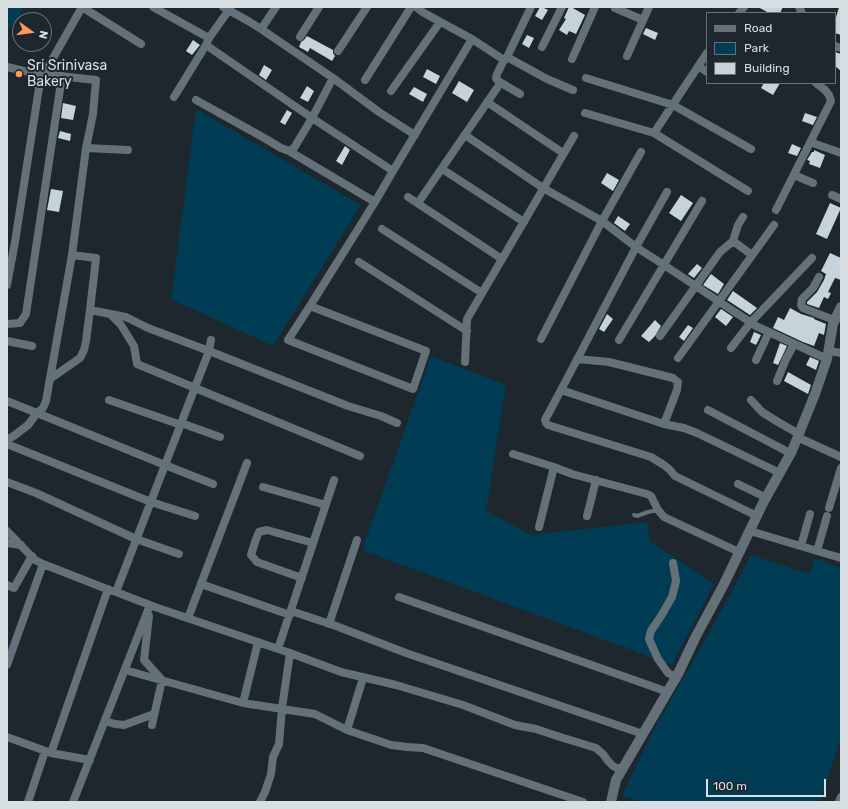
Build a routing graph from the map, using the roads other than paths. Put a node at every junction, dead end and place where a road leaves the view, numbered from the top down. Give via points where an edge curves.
1 (82, 7) edge
2 (153, 7) edge
3 (276, 7) edge
4 (319, 7) edge
5 (368, 7) edge
6 (411, 7) edge
7 (416, 7) edge
8 (531, 7) edge
9 (562, 7) edge
10 (595, 7) edge
11 (649, 7) edge
12 (227, 8) edge
13 (615, 8) edge
14 (643, 20) junction
15 (440, 22) junction
16 (261, 29) junction
17 (300, 36) dead end
18 (472, 39) junction
19 (208, 42) junction
20 (141, 44) dead end
21 (542, 47) dead end
22 (338, 51) dead end
23 (706, 54) edge
24 (627, 56) dead end
25 (506, 58) junction
26 (572, 59) dead end
27 (698, 66) junction
28 (7, 67) edge
29 (706, 71) edge
30 (42, 74) junction
31 (62, 76) junction
32 (333, 78) junction
33 (586, 78) dead end
34 (365, 80) dead end
35 (817, 84) edge
36 (497, 88) dead end
37 (573, 90) dead end
38 (391, 92) dead end
39 (520, 94) dead end
40 (174, 97) dead end
41 (196, 100) dead end
42 (487, 102) junction
43 (673, 105) junction
44 (585, 113) dead end
45 (312, 118) junction
46 (654, 132) junction
47 (415, 135) junction
48 (465, 135) junction
49 (574, 136) dead end
50 (810, 142) junction
51 (86, 148) junction
52 (751, 148) dead end
53 (128, 150) dead end
54 (289, 151) junction
55 (641, 152) dead end
56 (563, 153) junction
57 (841, 153) edge
58 (442, 169) junction
59 (393, 171) junction
60 (794, 175) junction
61 (813, 183) dead end
62 (544, 188) junction
63 (748, 191) dead end
64 (667, 192) dead end
65 (832, 195) dead end
66 (408, 196) dead end
67 (841, 199) edge
68 (702, 201) dead end
69 (375, 202) junction
70 (418, 204) junction
71 (776, 210) dead end
72 (743, 217) dead end
73 (602, 221) junction
74 (524, 222) junction
75 (774, 225) dead end
76 (382, 229) dead end
77 (733, 241) junction
78 (636, 247) junction
79 (72, 255) junction
80 (752, 255) junction
81 (812, 258) dead end
82 (502, 259) junction
83 (359, 262) dead end
84 (664, 265) junction
85 (819, 277) dead end
86 (7, 285) edge
87 (695, 286) junction
88 (482, 293) junction
89 (719, 302) junction
90 (310, 306) junction
91 (841, 307) edge
92 (90, 310) junction
93 (110, 314) junction
94 (834, 320) junction
95 (751, 322) junction
96 (7, 324) edge
97 (467, 331) junction
98 (769, 332) junction
99 (660, 336) dead end
100 (541, 339) dead end
101 (211, 340) dead end
102 (619, 340) dead end
103 (7, 341) edge
104 (794, 344) junction
105 (32, 346) dead end
106 (731, 348) dead end
107 (209, 351) junction
108 (841, 354) edge
109 (828, 355) junction
110 (678, 358) dead end
111 (577, 360) junction
112 (756, 360) dead end
113 (465, 362) dead end
114 (50, 379) junction
115 (777, 381) dead end
116 (195, 388) junction
117 (561, 390) junction
118 (109, 400) dead end
119 (751, 400) dead end
120 (7, 401) edge
121 (708, 410) dead end
122 (38, 413) junction
123 (397, 423) dead end
124 (181, 424) junction
125 (664, 424) junction
126 (798, 436) junction
127 (220, 437) dead end
128 (7, 440) edge
129 (7, 444) edge
130 (790, 453) junction
131 (513, 454) dead end
132 (360, 456) dead end
133 (841, 457) edge
134 (247, 463) dead end
135 (165, 465) junction
136 (554, 467) junction
137 (841, 468) edge
138 (780, 472) junction
139 (334, 480) dead end
140 (596, 480) junction
141 (7, 482) edge
142 (213, 484) dead end
143 (738, 484) dead end
144 (263, 487) dead end
145 (767, 498) junction
146 (151, 502) junction
147 (326, 505) junction
148 (829, 508) dead end
149 (658, 510) junction
150 (810, 514) dead end
151 (634, 515) dead end
152 (195, 516) dead end
153 (587, 516) dead end
154 (757, 516) junction
155 (827, 516) dead end
156 (539, 527) dead end
157 (7, 531) edge
158 (750, 531) junction
159 (136, 539) junction
160 (357, 540) dead end
161 (7, 543) edge
162 (313, 543) junction
163 (21, 545) junction
164 (801, 546) junction
165 (817, 550) junction
166 (739, 552) junction
167 (179, 554) dead end
168 (32, 556) junction
169 (841, 558) edge
170 (673, 563) dead end
171 (43, 564) junction
172 (302, 578) junction
173 (201, 584) junction
174 (7, 585) edge
175 (112, 591) junction
176 (400, 597) dead end
177 (150, 605) junction
178 (290, 613) junction
179 (188, 618) junction
180 (329, 624) junction
181 (258, 642) junction
182 (10, 646) edge
183 (278, 649) junction
184 (290, 653) junction
185 (7, 665) edge
186 (125, 670) junction
187 (676, 677) junction
188 (363, 678) junction
189 (162, 680) junction
190 (668, 692) junction
191 (242, 702) junction
192 (282, 708) junction
193 (154, 714) junction
194 (105, 721) junction
195 (152, 724) dead end
196 (347, 730) junction
197 (644, 734) junction
198 (7, 737) edge
199 (48, 752) junction
200 (90, 760) junction
201 (623, 768) junction
202 (841, 797) edge
203 (28, 802) edge
204 (73, 802) edge
205 (260, 802) edge
206 (583, 802) edge
207 (611, 802) edge
208 (839, 802) edge

1 - 20 street
1 - 30 street
2 - 19 street
3 - 16 street
4 - 17 street
5 - 22 street
6 - 34 street
7 - 15 street
8 - 25 street
9 - 21 street
10 - 26 street
11 - 14 street
12 - 16 street
12 - 19 street
13 - 14 street
14 - 24 street
15 - 18 street
15 - 38 street
16 - 32 street
18 - 25 street
18 - 47 street
19 - 40 street
19 - 45 street
23 - 27 street
25 - 37 street
25 - 39 street via 496,78
27 - 29 street
27 - 43 street
28 - 30 street
30 - 31 street
30 - 86 street
31 - 51 street via 96,80
31 - 96 street via 26,314 20,323
32 - 45 street
32 - 47 street
33 - 43 street
35 - 50 street via 825,90 831,101
36 - 42 street
41 - 54 street
42 - 48 street
42 - 56 street
43 - 46 street
43 - 52 street
44 - 46 street
45 - 54 street via 294,148
45 - 59 street
46 - 63 street
47 - 59 street
48 - 58 street
48 - 62 street
49 - 56 street
50 - 57 street
50 - 60 street
51 - 53 street
51 - 79 street
54 - 69 street
55 - 73 street
56 - 62 street
58 - 70 street
58 - 74 street
59 - 69 street
60 - 61 street
60 - 71 street
62 - 73 street
62 - 74 street
64 - 78 street
65 - 67 street
66 - 70 street
68 - 84 street
69 - 90 street
70 - 82 street
72 - 77 street
73 - 78 street
73 - 100 street
74 - 82 street
75 - 80 street
76 - 88 street
77 - 80 street
77 - 87 street via 720,252
78 - 84 street
78 - 111 street
79 - 92 street via 96,258
79 - 114 street
80 - 89 street
81 - 95 street
82 - 88 street
83 - 97 street
84 - 87 street
84 - 102 street
85 - 94 street via 802,299 801,305
87 - 89 street
87 - 99 street
88 - 97 street via 467,319
89 - 95 street
89 - 110 street
90 - 90 street via 288,340 413,389 426,351
91 - 94 street
92 - 93 street
92 - 114 street via 86,341 80,358
93 - 107 street via 126,317
93 - 116 street via 134,346 138,364
94 - 109 street
95 - 98 street
95 - 106 street
97 - 113 street
98 - 104 street
98 - 112 street
101 - 107 street
103 - 105 street
104 - 109 street
104 - 115 street
107 - 116 street
107 - 123 street
108 - 109 street
109 - 126 street
111 - 117 street
111 - 125 street via 609,362 673,378 678,382 677,390
114 - 122 street via 46,401
116 - 124 street
116 - 132 street
117 - 125 street
117 - 154 street via 545,420 548,425 651,457 675,476
118 - 124 street
119 - 126 street via 762,412
120 - 122 street
121 - 130 street
122 - 128 street via 28,425
122 - 135 street
124 - 127 street
124 - 135 street
125 - 138 street via 697,433
126 - 130 street
126 - 133 street
129 - 146 street
130 - 138 street
131 - 136 street
134 - 173 street
135 - 142 street
135 - 146 street
136 - 140 street
136 - 156 street
137 - 148 street
138 - 145 street
139 - 147 street
140 - 149 street via 647,494 651,496
140 - 153 street
141 - 159 street
143 - 145 street
144 - 147 street
145 - 154 street
146 - 152 street
146 - 159 street
147 - 162 street
149 - 151 lane
149 - 166 street via 664,517
150 - 164 street
154 - 158 street
155 - 165 street
157 - 163 street
158 - 164 street
158 - 166 street
159 - 167 street
159 - 175 street
160 - 180 street
161 - 163 street
162 - 172 street
162 - 172 street via 267,530 259,532 256,539 251,555 257,562
163 - 168 street
164 - 165 street
165 - 169 street
166 - 187 street
168 - 171 street
168 - 174 street via 14,588
170 - 187 street via 676,581 672,598 651,631 649,639 658,659 668,673
171 - 175 street
171 - 182 street
172 - 178 street
173 - 178 street
173 - 179 street
175 - 177 street
175 - 199 street
176 - 190 street
177 - 179 street
177 - 186 street
177 - 189 street via 144,660
178 - 180 street
178 - 183 street
179 - 181 street
180 - 197 street
181 - 183 street
181 - 191 street
182 - 185 street
183 - 184 street
184 - 188 street
184 - 192 street
186 - 189 street
186 - 194 street
187 - 190 street
188 - 196 street
188 - 201 street via 463,704 515,724 596,748 613,766
189 - 191 street
189 - 193 street
190 - 197 street
191 - 192 street
192 - 196 street via 315,714
192 - 205 street via 279,744
193 - 194 street via 124,725
193 - 195 street
194 - 200 street
196 - 206 street via 392,745 423,748
197 - 201 street
198 - 199 street
199 - 200 street
199 - 203 street
200 - 204 street
201 - 207 street via 616,780
202 - 208 street

